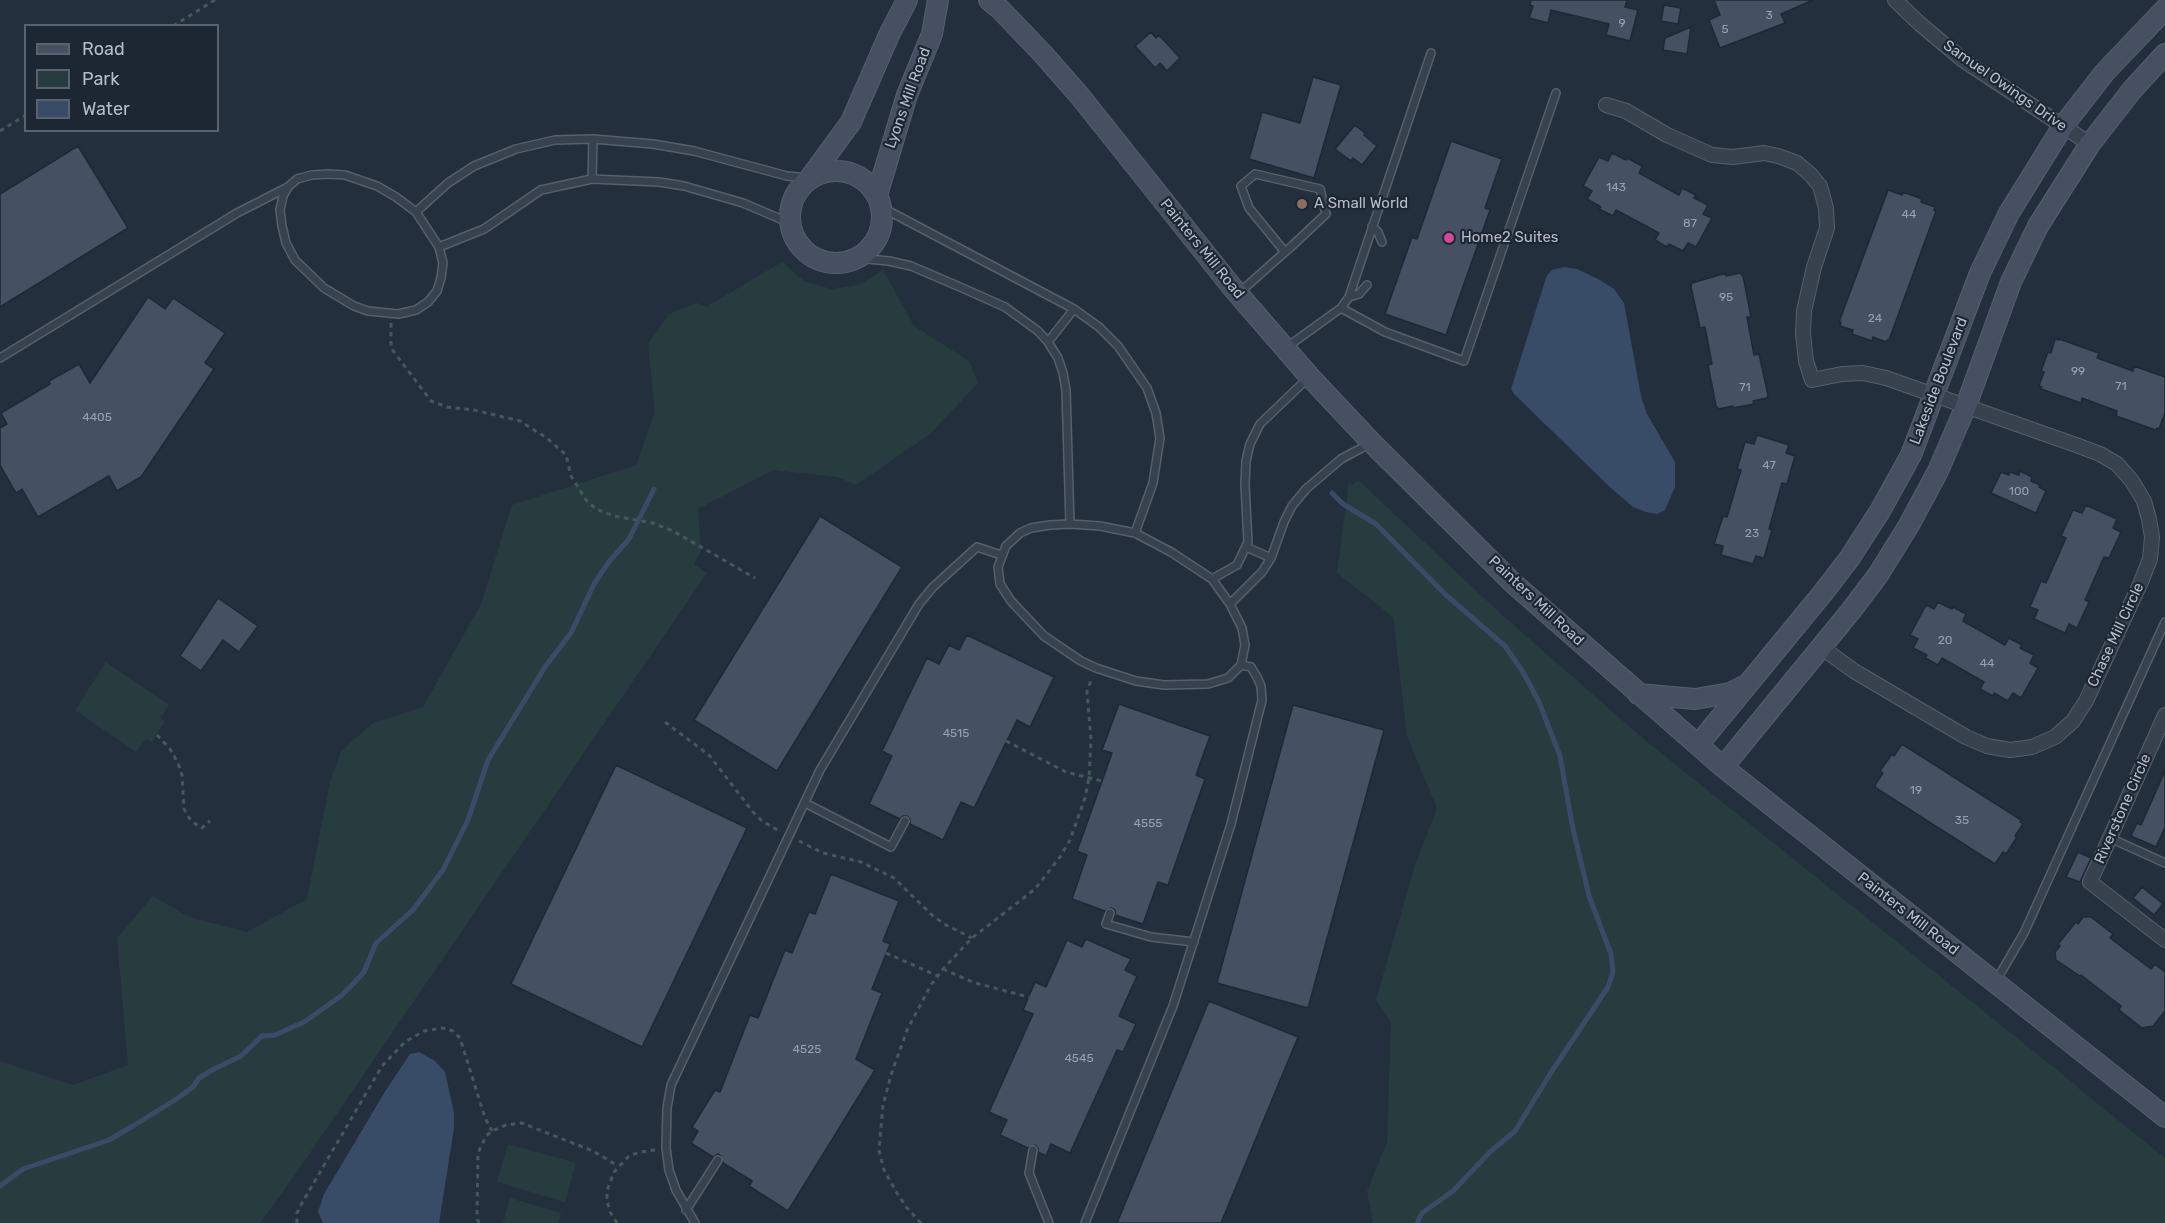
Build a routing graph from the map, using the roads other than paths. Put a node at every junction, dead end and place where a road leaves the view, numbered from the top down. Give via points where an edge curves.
1 (907, 0) edge
2 (938, 0) edge
3 (989, 0) edge
4 (1895, 0) edge
5 (2165, 9) edge
6 (1431, 53) dead end
7 (2165, 54) edge
8 (1556, 93) dead end
9 (1606, 105) dead end
10 (2062, 126) junction
11 (593, 140) junction
12 (2090, 144) junction
13 (810, 178) junction
14 (592, 179) junction
15 (288, 187) junction
16 (879, 201) junction
17 (416, 212) junction
18 (790, 223) junction
19 (1372, 226) junction
20 (1382, 242) dead end
21 (439, 247) junction
22 (1285, 252) junction
23 (856, 258) junction
24 (1367, 285) dead end
25 (1238, 294) junction
26 (1348, 297) junction
27 (1341, 308) junction
28 (1074, 309) junction
29 (1048, 342) junction
30 (1285, 348) junction
31 (0, 358) edge
32 (1310, 376) junction
33 (1934, 395) junction
34 (1965, 406) junction
35 (1372, 443) junction
36 (1070, 524) junction
37 (1135, 533) junction
38 (1246, 547) junction
39 (1001, 555) junction
40 (1271, 558) junction
41 (1212, 579) junction
42 (1230, 604) junction
43 (2165, 622) edge
44 (1821, 647) junction
45 (1241, 665) junction
46 (1749, 683) junction
47 (1638, 693) junction
48 (2165, 715) edge
49 (1698, 745) junction
50 (1724, 767) junction
51 (805, 803) junction
52 (905, 821) dead end
53 (2110, 838) junction
54 (2165, 863) edge
55 (1110, 913) dead end
56 (2164, 938) edge
57 (1194, 942) junction
58 (1995, 983) junction
59 (2165, 1116) edge
60 (1033, 1150) dead end
61 (718, 1160) dead end
62 (686, 1210) junction
63 (695, 1223) edge
64 (1049, 1223) edge
65 (1085, 1223) edge

1 - 13 main road via 851,122
2 - 16 main road, Lyons Mill Road via 932,34 907,95
3 - 25 main road, Painters Mill Road via 1079,95
4 - 10 street, Samuel Owings Drive via 1963,60
5 - 10 main road, Lakeside Boulevard via 2105,72
6 - 19 lane
7 - 12 main road
8 - 27 lane via 1464,361 1385,332
9 - 33 street, Chase Mill Circle via 1626,111 1712,155 1764,153 1797,163 1810,174 1820,186 1827,228 1804,310 1804,352 1812,380 1863,373
10 - 12 street, Samuel Owings Drive
10 - 33 main road, Lakeside Boulevard via 2009,213 1980,273
11 - 13 lane via 684,149 787,176
11 - 14 lane
11 - 17 lane via 555,140 516,149 474,166
12 - 34 main road via 2038,226 2011,282
13 - 16 main road via 823,172 843,171 864,180
13 - 18 main road via 794,196
14 - 18 lane via 684,186 743,202
14 - 21 lane via 542,190 484,229
15 - 17 lane via 297,179 312,175 345,175 377,186
15 - 21 lane via 280,210 286,243 295,260 324,288 368,311 391,314 416,310 428,302 441,278
15 - 31 lane via 237,213
16 - 23 main road, Lyons Mill Road via 878,236
16 - 28 lane
17 - 21 lane
18 - 23 main road via 801,247 814,258 830,263
19 - 20 lane
19 - 26 lane
22 - 22 lane via 1326,213 1320,189 1255,174 1241,186 1249,208
22 - 25 lane
23 - 29 lane via 911,266 960,287 1005,307
24 - 26 lane via 1359,294
25 - 30 main road, Painters Mill Road
26 - 27 lane
27 - 30 lane
28 - 29 lane
28 - 37 lane via 1118,346 1147,388 1156,413 1158,463
29 - 36 lane via 1058,358 1066,390
30 - 32 main road, Painters Mill Road
32 - 35 main road, Painters Mill Road
32 - 38 lane via 1260,424 1250,444 1246,461
33 - 34 street, Chase Mill Circle
33 - 46 main road, Lakeside Boulevard via 1911,455 1880,511 1849,559
34 - 44 main road via 1938,471 1909,525 1878,574
34 - 44 street, Chase Mill Circle via 2100,454 2117,464 2144,501 2152,537 2150,559 2086,701 2073,721 2055,737 2032,747 2010,750 1987,746 1874,683
35 - 40 lane via 1341,459 1306,489 1292,506
35 - 47 main road, Painters Mill Road via 1513,583
36 - 37 lane
36 - 39 lane via 1026,531 1006,546
37 - 41 lane
38 - 40 lane
38 - 41 lane via 1237,565
39 - 45 lane via 1000,584 1017,607 1044,636 1096,668 1136,681 1188,685 1228,678
39 - 51 lane via 977,547 926,595 826,760
40 - 42 lane
41 - 42 lane
42 - 45 lane via 1242,628 1245,645
43 - 58 lane via 2024,933
44 - 50 main road
45 - 57 lane via 1251,667 1257,677 1262,700 1232,824
46 - 47 main road via 1730,693 1695,699
46 - 49 main road, Lakeside Boulevard
47 - 49 main road, Painters Mill Road
48 - 53 street, Riverstone Circle
49 - 50 main road, Painters Mill Road
50 - 58 main road, Painters Mill Road
51 - 52 lane via 891,847
51 - 62 lane via 671,1085 666,1148 669,1170
53 - 54 lane
53 - 56 street, Riverstone Circle via 2090,882
55 - 57 lane via 1106,924 1150,938
57 - 65 lane via 1173,1006
58 - 59 main road, Painters Mill Road
60 - 64 lane via 1029,1173
61 - 62 lane
62 - 63 lane

